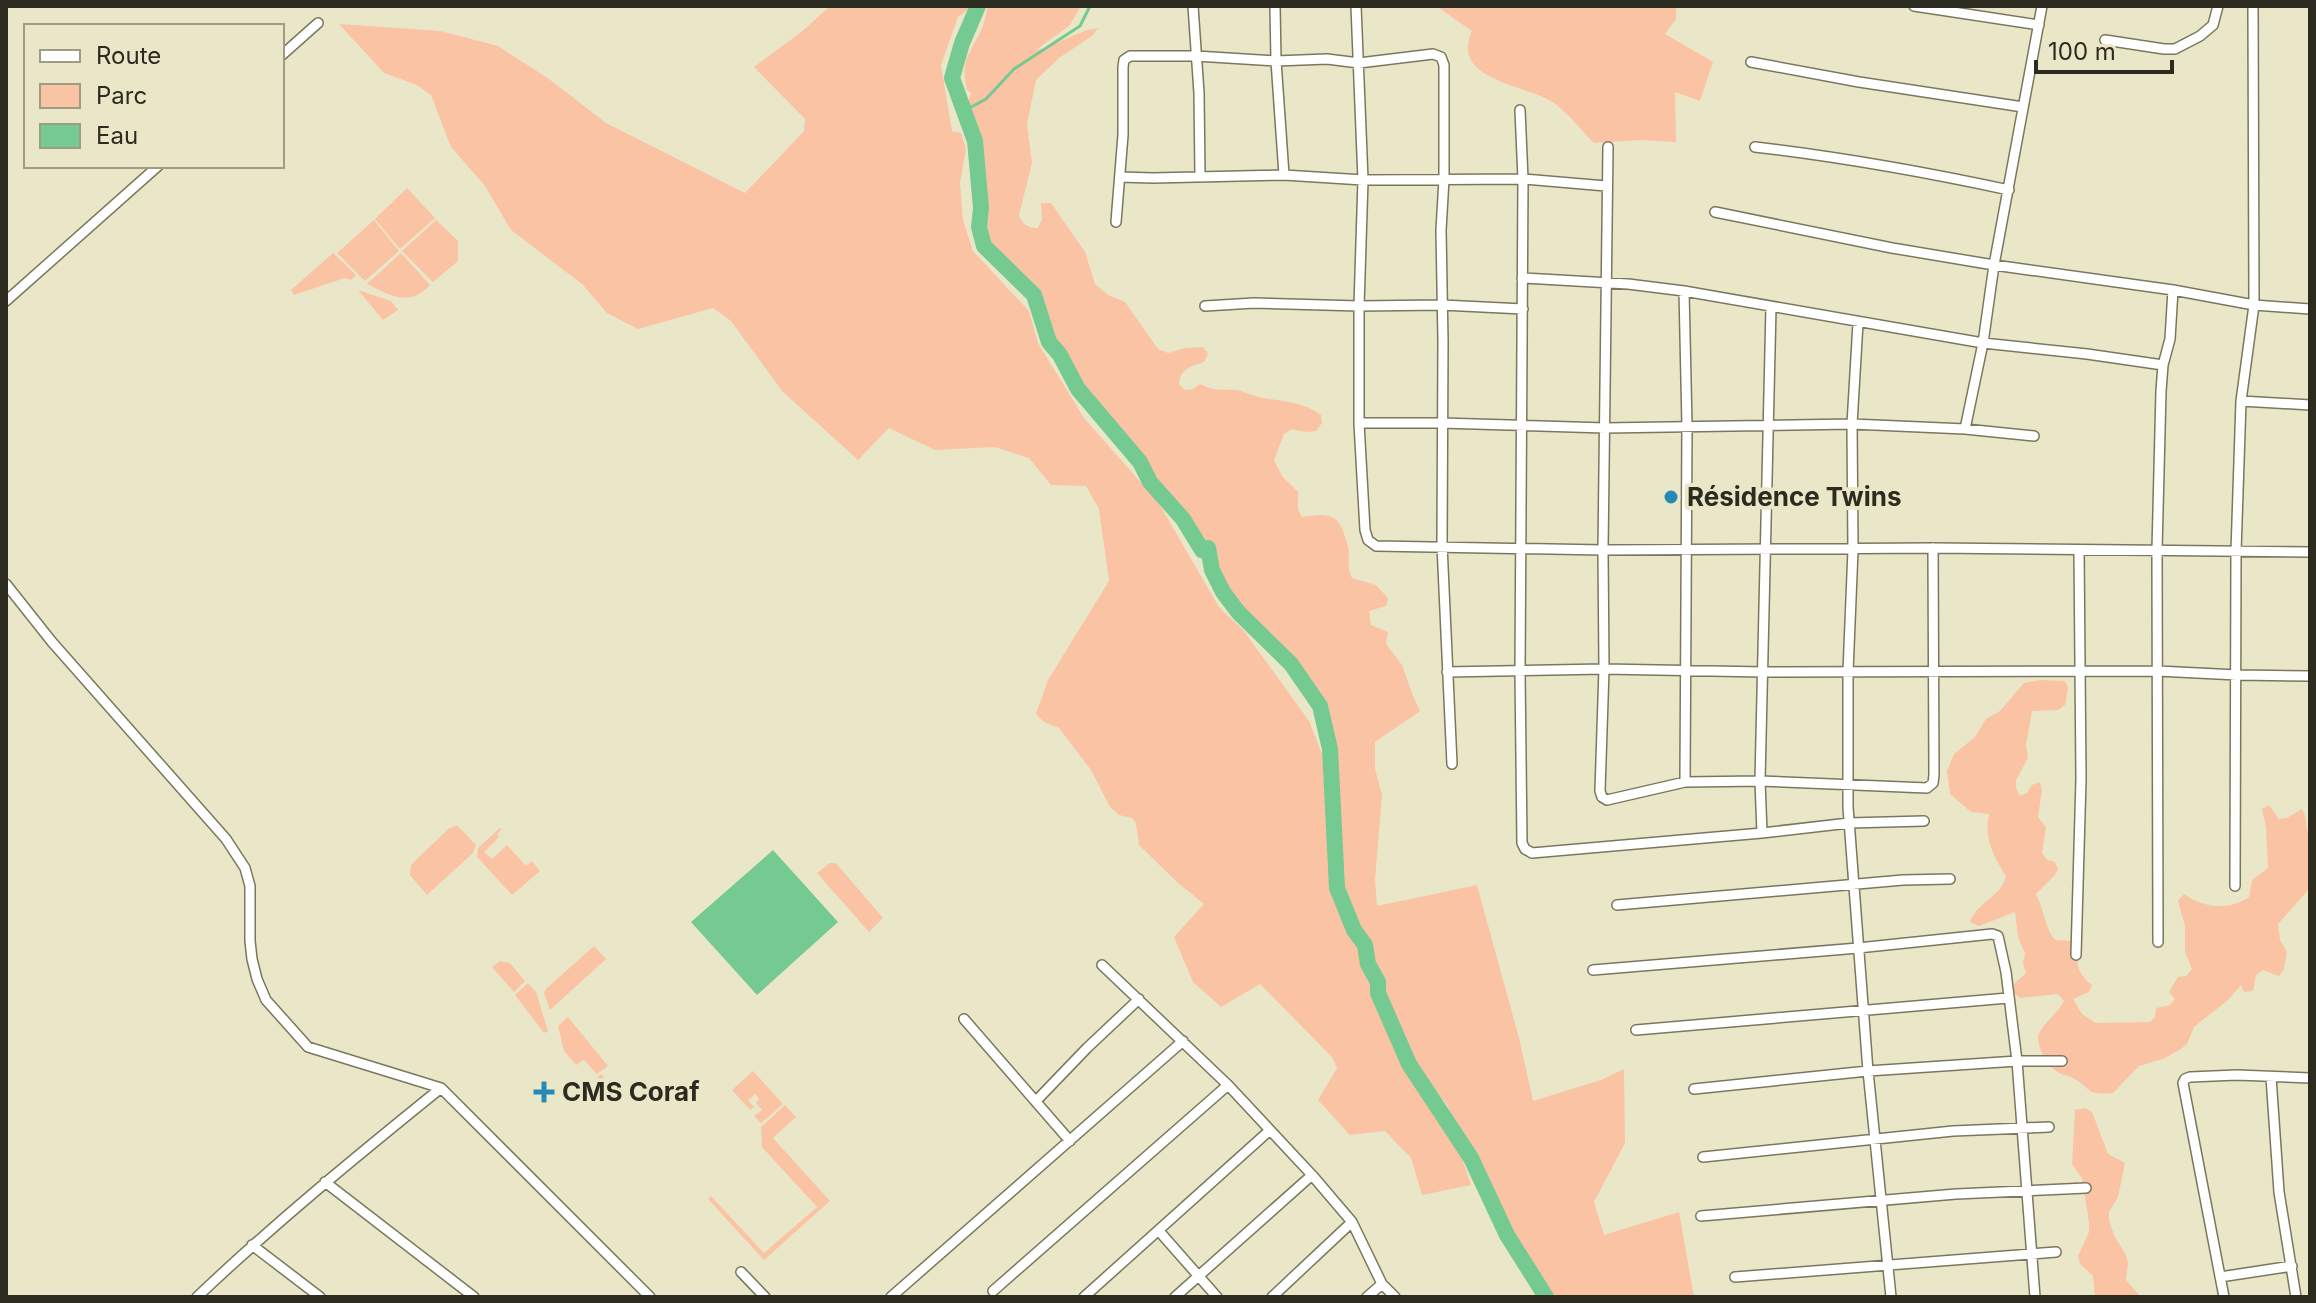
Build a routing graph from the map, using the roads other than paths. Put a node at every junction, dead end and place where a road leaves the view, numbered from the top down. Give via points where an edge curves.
1 (1193, 6) edge
2 (1275, 6) edge
3 (1356, 6) edge
4 (1914, 6) edge
5 (2042, 6) edge
6 (2218, 6) edge
7 (2253, 6) edge
8 (318, 23) dead end
9 (2039, 25) junction
10 (2105, 40) dead end
11 (284, 53) edge
12 (1196, 56) junction
13 (1276, 61) junction
14 (1751, 62) dead end
15 (1359, 63) junction
16 (2023, 107) junction
17 (1520, 110) dead end
18 (1608, 147) dead end
19 (1755, 147) dead end
20 (156, 168) edge
21 (1284, 175) junction
22 (1200, 176) junction
23 (1120, 177) junction
24 (1444, 179) junction
25 (1523, 179) junction
26 (1363, 180) junction
27 (1606, 186) junction
28 (2009, 190) junction
29 (1715, 212) dead end
30 (1116, 222) dead end
31 (1994, 265) junction
32 (1522, 278) junction
33 (1605, 282) junction
34 (2173, 290) junction
35 (1684, 291) junction
36 (6, 301) edge
37 (1442, 305) junction
38 (2254, 305) junction
39 (1205, 306) dead end
40 (1359, 306) junction
41 (1771, 307) junction
42 (1523, 309) junction
43 (2310, 309) edge
44 (1858, 323) junction
45 (1983, 343) junction
46 (2163, 365) junction
47 (2241, 401) junction
48 (2310, 405) edge
49 (1359, 423) junction
50 (1441, 423) junction
51 (1767, 424) junction
52 (1852, 424) junction
53 (1522, 425) junction
54 (1687, 426) junction
55 (1605, 428) junction
56 (1965, 429) junction
57 (2034, 436) dead end
58 (1442, 545) junction
59 (1521, 547) junction
60 (1933, 548) junction
61 (1685, 549) junction
62 (1767, 549) junction
63 (1603, 550) junction
64 (1853, 550) junction
65 (2079, 550) junction
66 (2157, 550) junction
67 (2236, 552) junction
68 (2310, 552) edge
69 (6, 584) edge
70 (1604, 669) junction
71 (1687, 670) junction
72 (2080, 671) junction
73 (2158, 671) junction
74 (1447, 672) junction
75 (1520, 672) junction
76 (1764, 672) junction
77 (1848, 672) junction
78 (1933, 672) junction
79 (2237, 675) junction
80 (2310, 676) edge
81 (1452, 764) dead end
82 (1760, 781) junction
83 (1685, 782) junction
84 (1848, 785) junction
85 (1924, 821) dead end
86 (1849, 823) junction
87 (1762, 833) junction
88 (1950, 879) dead end
89 (1853, 884) junction
90 (2235, 886) dead end
91 (1617, 905) dead end
92 (2158, 942) dead end
93 (1858, 948) junction
94 (2076, 955) dead end
95 (1102, 965) dead end
96 (1593, 970) dead end
97 (2008, 998) junction
98 (1139, 999) junction
99 (1863, 1010) junction
100 (964, 1019) dead end
101 (1636, 1030) dead end
102 (1183, 1041) junction
103 (2017, 1061) junction
104 (2062, 1061) dead end
105 (1868, 1071) junction
106 (2271, 1077) junction
107 (2310, 1078) edge
108 (1228, 1085) junction
109 (441, 1088) junction
110 (1694, 1089) dead end
111 (1036, 1101) junction
112 (2049, 1127) dead end
113 (2022, 1128) junction
114 (1269, 1131) junction
115 (1875, 1139) junction
116 (1070, 1141) junction
117 (1703, 1157) dead end
118 (1312, 1175) junction
119 (325, 1182) junction
120 (2086, 1188) dead end
121 (2027, 1190) junction
122 (1881, 1201) junction
123 (1701, 1216) dead end
124 (1352, 1222) junction
125 (1159, 1231) junction
126 (252, 1245) junction
127 (2056, 1252) dead end
128 (2032, 1254) junction
129 (1887, 1264) junction
130 (2292, 1266) junction
131 (741, 1272) dead end
132 (1197, 1276) junction
133 (1735, 1277) dead end
134 (2220, 1277) junction
135 (1382, 1284) junction
136 (993, 1291) dead end
137 (197, 1297) edge
138 (320, 1297) edge
139 (474, 1297) edge
140 (650, 1297) edge
141 (765, 1297) edge
142 (891, 1297) edge
143 (1084, 1297) edge
144 (1175, 1297) edge
145 (1217, 1297) edge
146 (1272, 1297) edge
147 (1367, 1297) edge
148 (1395, 1297) edge
149 (1891, 1297) edge
150 (2035, 1297) edge
151 (2224, 1297) edge
152 (2296, 1297) edge

1 - 12 street
2 - 13 street
3 - 15 street
4 - 9 street
5 - 9 street
6 - 10 street via 2213,25 2175,49
7 - 38 street
8 - 11 street
9 - 16 street
12 - 13 street
12 - 22 street
12 - 23 street via 1124,60
13 - 15 street
13 - 21 street
14 - 16 street
15 - 24 street via 1441,57
15 - 26 street
16 - 28 street
17 - 25 street
18 - 27 street
19 - 28 street via 1911,169
20 - 36 street
21 - 22 street
21 - 26 street
22 - 23 street
23 - 30 street
24 - 25 street
24 - 26 street
24 - 37 street
25 - 27 street
25 - 32 street
26 - 40 street
27 - 33 street
28 - 31 street
29 - 31 street
31 - 34 street
31 - 45 street
32 - 33 street
32 - 42 street
33 - 35 street
33 - 55 street
34 - 38 street
34 - 46 street
35 - 41 street
35 - 54 street
37 - 40 street
37 - 42 street
37 - 50 street
38 - 43 street
38 - 47 street
39 - 40 street
40 - 49 street
41 - 44 street
41 - 51 street
42 - 53 street
44 - 45 street
44 - 52 street
45 - 46 street
45 - 56 street
46 - 66 street
47 - 48 street
47 - 67 street
49 - 50 street
49 - 58 street via 1368,540 1376,546
50 - 53 street
50 - 58 street
51 - 52 street
51 - 54 street
51 - 62 street
52 - 56 street
52 - 64 street
53 - 55 street
53 - 59 street
54 - 55 street
54 - 61 street
55 - 63 street
56 - 57 street
58 - 59 street
58 - 74 street
59 - 63 street
59 - 75 street
60 - 64 street
60 - 65 street
60 - 78 street
61 - 62 street
61 - 63 street
61 - 71 street
62 - 64 street
62 - 76 street
63 - 70 street
64 - 77 street
65 - 66 street
65 - 72 street
66 - 67 street
66 - 73 street
67 - 68 street
67 - 79 street
69 - 109 street via 226,839 245,868 252,959 266,1000 308,1047
70 - 71 street
70 - 75 street
70 - 83 street via 1602,797
71 - 76 street
71 - 83 street
72 - 73 street
72 - 78 street
72 - 94 street
73 - 79 street
73 - 92 street
74 - 75 street
74 - 81 street
75 - 87 street via 1525,849 1532,853
76 - 77 street
76 - 82 street
77 - 78 street
77 - 84 street
78 - 84 street via 1933,783 1927,788
79 - 80 street
79 - 90 street
82 - 83 street
82 - 84 street
82 - 87 street
84 - 86 street
85 - 86 street
86 - 87 street
86 - 89 street
88 - 89 street
89 - 91 street
89 - 93 street
93 - 96 street
93 - 97 street via 1992,934 2000,941
93 - 99 street
95 - 98 street
97 - 99 street
97 - 103 street
98 - 102 street
98 - 111 street
99 - 101 street
99 - 105 street
100 - 111 street
102 - 108 street
102 - 116 street
103 - 104 street
103 - 105 street
103 - 113 street
105 - 110 street
105 - 115 street
106 - 107 street
106 - 130 street via 2279,1192
106 - 134 street via 2190,1077 2183,1083
108 - 114 street
108 - 136 street
109 - 119 street
109 - 140 street
111 - 116 street
112 - 113 street
113 - 115 street
113 - 121 street
114 - 118 street
114 - 125 street
115 - 117 street
115 - 122 street
116 - 142 street
118 - 124 street
118 - 132 street
119 - 126 street
119 - 139 street
120 - 121 street
121 - 122 street
121 - 128 street
122 - 123 street
122 - 129 street
124 - 135 street
124 - 146 street
125 - 132 street
125 - 143 street
126 - 137 street
126 - 138 street
127 - 128 street
128 - 129 street
128 - 150 street
129 - 133 street
129 - 149 street
130 - 134 street
130 - 152 street
131 - 141 street
132 - 144 street
132 - 145 street
134 - 151 street
135 - 147 street
135 - 148 street

